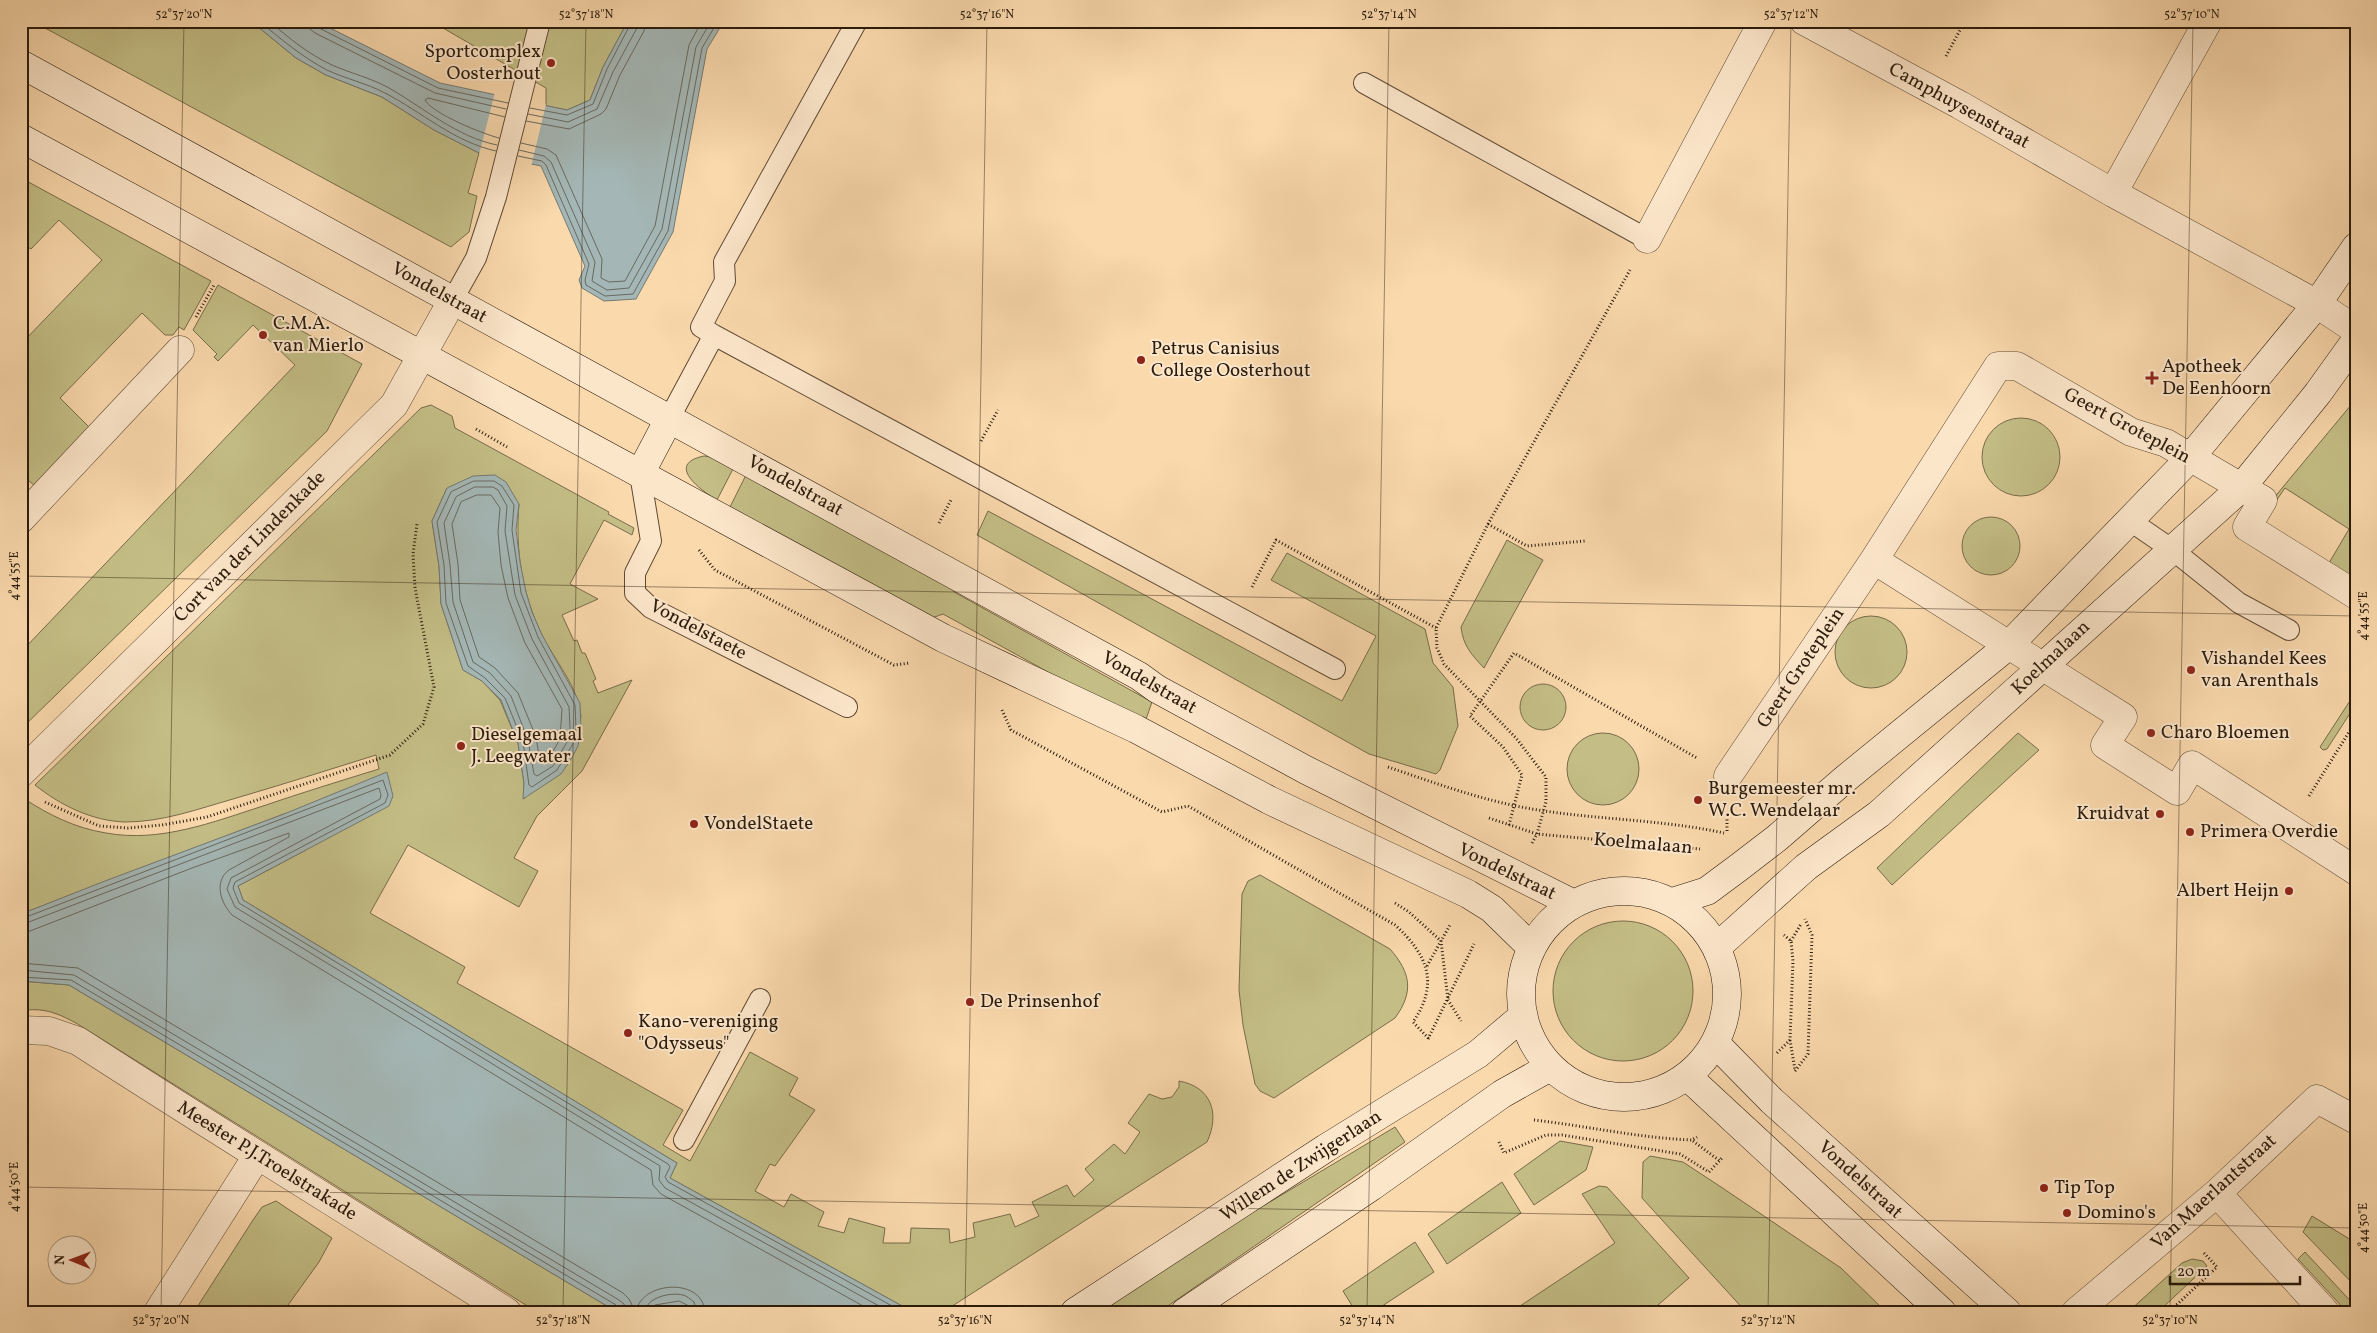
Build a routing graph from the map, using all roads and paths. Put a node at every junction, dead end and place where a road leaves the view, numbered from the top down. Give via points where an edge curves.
1 (540, 21) edge
2 (857, 21) edge
3 (1763, 21) edge
4 (1804, 21) edge
5 (2208, 21) edge
6 (21, 64) edge
7 (1364, 83) dead end
8 (21, 138) edge
9 (2112, 193) junction
10 (1648, 239) junction
11 (2356, 247) edge
12 (452, 301) junction
13 (2317, 304) junction
14 (2356, 330) edge
15 (714, 335) junction
16 (2356, 340) edge
17 (180, 350) dead end
18 (422, 354) junction
19 (670, 417) junction
20 (2190, 458) junction
21 (640, 474) junction
22 (2241, 488) junction
23 (21, 519) edge
24 (2129, 520) junction
25 (417, 524) dead end
26 (1488, 524) junction
27 (1585, 541) dead end
28 (2174, 551) junction
29 (1874, 560) junction
30 (2356, 594) edge
31 (1237, 616) junction
32 (1436, 628) junction
33 (2288, 630) dead end
34 (2008, 646) junction
35 (2044, 666) junction
36 (1335, 669) dead end
37 (1482, 701) junction
38 (847, 707) dead end
39 (2356, 720) edge
40 (21, 773) edge
41 (1728, 776) joint
42 (40, 799) dead end
43 (1733, 828) dead end
44 (2289, 829) junction
45 (1537, 834) dead end
46 (1565, 837) dead end
47 (1721, 839) dead end
48 (1703, 850) dead end
49 (2356, 871) edge
50 (1672, 902) junction
51 (1572, 903) junction
52 (1777, 928) dead end
53 (1477, 938) dead end
54 (1717, 947) junction
55 (1532, 948) junction
56 (1426, 966) dead end
57 (760, 999) dead end
58 (1810, 1002) dead end
59 (1523, 1016) junction
60 (1463, 1025) dead end
61 (21, 1030) edge
62 (1716, 1044) junction
63 (1772, 1058) dead end
64 (1550, 1067) junction
65 (1454, 1069) junction
66 (1688, 1077) junction
67 (1772, 1101) junction
68 (1483, 1108) junction
69 (1532, 1120) dead end
70 (2356, 1120) edge
71 (1745, 1130) junction
72 (1699, 1135) dead end
73 (684, 1140) dead end
74 (257, 1156) junction
75 (2217, 1193) junction
76 (2212, 1272) dead end
77 (158, 1312) edge
78 (506, 1312) edge
79 (1075, 1312) edge
80 (1185, 1312) edge
81 (1942, 1312) edge
82 (2007, 1312) edge
83 (2076, 1312) edge
84 (2168, 1312) edge
85 (2325, 1312) edge

1 - 12 lane via 496,197 476,258
2 - 15 lane via 724,262 725,281 701,327
3 - 10 street
4 - 9 street, Camphuysenstraat via 1960,105
5 - 9 street
6 - 12 street, Vondelstraat
7 - 10 lane
8 - 18 street, Vondelstraat
9 - 13 street, Camphuysenstraat
10 - 26 path
11 - 13 street, Koelmalaan
12 - 18 street, Cort van der Lindenkade
12 - 19 street, Vondelstraat
13 - 14 street, Camphuysenstraat
13 - 20 street, Koelmalaan
15 - 19 lane
15 - 31 lane
16 - 22 street, Koelmalaan via 2318,393
17 - 23 street
18 - 21 street, Vondelstraat
18 - 40 street, Cort van der Lindenkade via 394,405
19 - 21 street
19 - 51 street, Vondelstraat via 1306,770
20 - 22 street, Geert Groteplein
20 - 24 street, Koelmalaan
20 - 29 street, Geert Groteplein via 2166,443 2131,432 2017,366 1998,366
21 - 38 lane, Vondelstaete via 652,541 635,573 635,594 651,608
21 - 55 street, Vondelstraat via 943,638 1136,728 1269,800 1468,894 1492,909
22 - 28 street, Koelmalaan
22 - 30 street, Geert Groteplein via 2263,500 2247,526
24 - 28 lane
24 - 34 street, Koelmalaan
25 - 42 path via 413,554 415,588 434,687 423,724 390,755 207,817 162,825 99,826
26 - 27 path via 1527,546
26 - 32 path
28 - 33 lane via 2239,602
28 - 35 street, Koelmalaan
29 - 34 street
29 - 41 street, Geert Groteplein
31 - 32 path via 1276,540
31 - 36 lane
32 - 37 path via 1437,648 1444,664
34 - 35 street
34 - 50 street, Koelmalaan via 1738,868 1707,891
35 - 44 street via 2123,717 2105,745 2177,791 2192,765
35 - 54 street, Koelmalaan via 1879,814 1806,867
37 - 41 path via 1514,653
37 - 45 path via 1546,777 1546,802
39 - 44 path
43 - 47 path, Koelmalaan
44 - 49 street
46 - 48 path, Koelmalaan
50 - 51 street via 1624,890
50 - 54 street via 1700,923
51 - 55 street via 1547,924
52 - 63 path via 1791,941 1790,1040
53 - 60 path via 1448,1000
54 - 62 street via 1728,996 1725,1019
55 - 59 street via 1523,971
56 - 65 path via 1427,995 1413,1022
57 - 73 lane
58 - 67 path via 1808,1054
59 - 64 street via 1533,1043
59 - 65 street, Willem de Zwijgerlaan via 1478,1054
61 - 74 street, Meester P.J.Troelstrakade via 49,1031 78,1041
62 - 66 street
62 - 67 street, Vondelstraat
64 - 66 street via 1573,1085 1601,1096 1624,1098 1662,1091
64 - 68 street
65 - 79 street, Willem de Zwijgerlaan via 1326,1148
66 - 71 street
67 - 82 street, Vondelstraat
68 - 71 path via 1504,1153 1546,1135 1562,1135 1680,1154 1709,1172
68 - 80 street
69 - 72 path via 1654,1138 1692,1140
70 - 75 street, Van Maerlantstraat via 2316,1099
71 - 81 street
74 - 77 street
74 - 78 street, Meester P.J.Troelstrakade
75 - 83 street, Van Maerlantstraat
75 - 85 street
76 - 84 path

